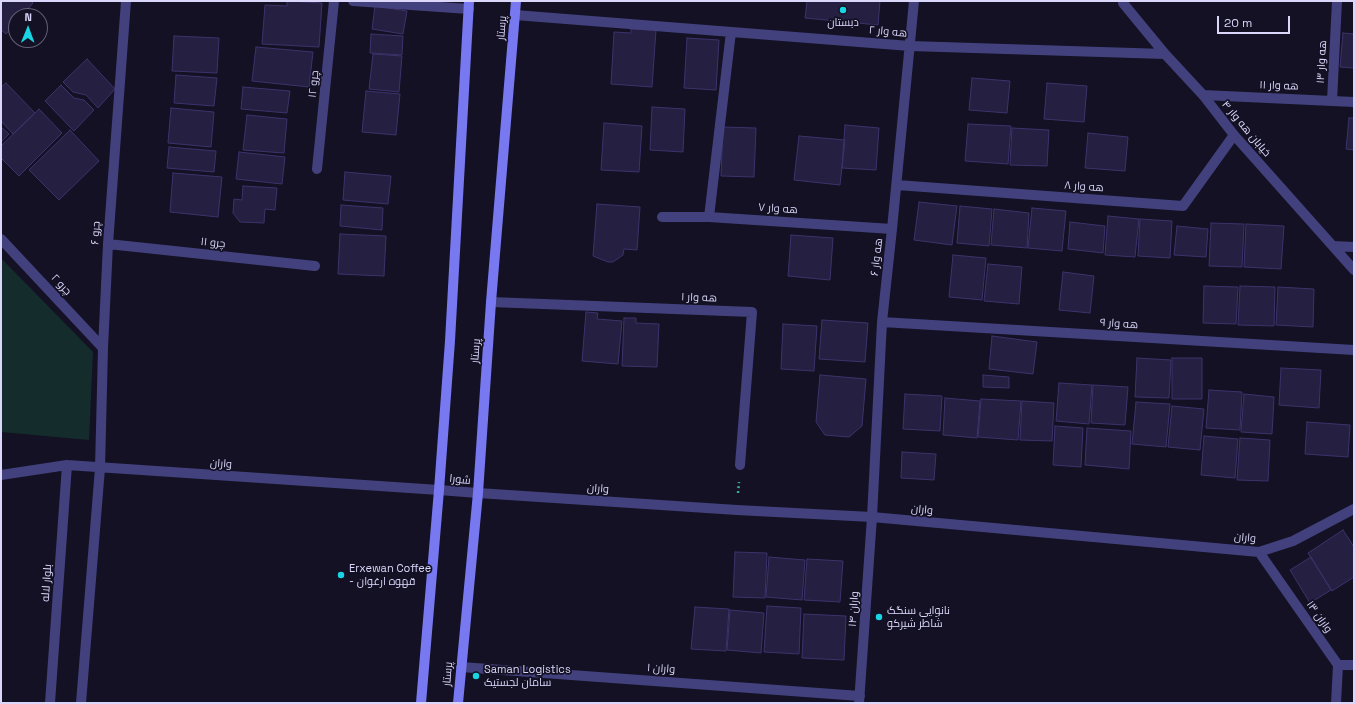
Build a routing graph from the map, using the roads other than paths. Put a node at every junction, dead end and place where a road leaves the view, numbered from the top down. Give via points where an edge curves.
1 (126, 1) edge
2 (334, 1) edge
3 (353, 1) edge
4 (516, 1) edge
5 (914, 1) edge
6 (1123, 1) edge
7 (1337, 1) edge
8 (469, 5) edge
9 (515, 15) junction
10 (731, 32) junction
11 (910, 46) junction
12 (1165, 54) junction
13 (1202, 95) junction
14 (1332, 100) junction
15 (1354, 102) edge
16 (1234, 136) junction
17 (318, 169) dead end
18 (897, 185) junction
19 (662, 217) dead end
20 (709, 217) junction
21 (892, 229) junction
22 (1, 239) edge
23 (108, 244) junction
24 (1333, 246) junction
25 (1354, 247) edge
26 (315, 266) dead end
27 (1354, 270) edge
28 (491, 302) junction
29 (882, 322) junction
30 (103, 348) junction
31 (1354, 350) edge
32 (68, 465) junction
33 (740, 465) road end
34 (100, 468) junction
35 (1, 475) edge
36 (439, 490) junction
37 (478, 494) junction
38 (1354, 509) edge
39 (872, 517) junction
40 (1259, 552) junction
41 (1338, 665) junction
42 (1354, 665) edge
43 (461, 667) junction
44 (860, 700) edge
45 (50, 703) edge
46 (81, 703) edge
47 (421, 703) edge
48 (458, 703) edge
49 (1336, 703) edge

1 - 23 street, چرو ۶
2 - 17 street, چرو ۱۲
3 - 8 street
4 - 9 main road, پرستار
5 - 11 street, هه وار ۶
6 - 12 street, خیابان هه وار ۴
7 - 14 street, هه وار ۱۳
8 - 36 main road
9 - 10 street, هه وار ۲
9 - 28 main road, پرستار
10 - 11 street, هه وار ۲
10 - 20 street
11 - 12 street, هه وار ۲
11 - 18 street, هه وار ۶
12 - 13 street, خیابان هه وار ۴
13 - 14 street, هه وار ۱۱
13 - 16 street, خیابان هه وار ۴
14 - 15 street, هه وار ۱۱
16 - 18 street, هه وار ۸ via 1183,206
16 - 24 street, خیابان هه وار ۴
18 - 21 street, هه وار ۶
19 - 20 street, هه وار ۷
20 - 21 street, هه وار ۷
21 - 29 street, هه وار ۶
22 - 30 street, چرو ۲
23 - 26 street, چرو ۱۱
23 - 30 street, چرو ۶
24 - 25 street
24 - 27 street, خیابان هه وار ۴
28 - 33 street, هه وار ۱ via 752,312
28 - 37 main road, پرستار
29 - 31 street, هه وار ۹
29 - 39 street, هه وار ۶
30 - 34 street, چرو ۶
32 - 34 street, واران
32 - 35 street, واران
32 - 45 street, بلوار لاله
34 - 36 street, واران
34 - 46 street
36 - 37 street, شورا
36 - 47 main road
37 - 39 street, واران
37 - 43 main road, پرستار
38 - 40 street, واران via 1293,541
39 - 40 street, واران
39 - 44 street, واران ۱۴
40 - 41 street, واران ۱۳
41 - 42 street
41 - 49 street
43 - 44 street, واران ۱
43 - 48 main road, پرستار

